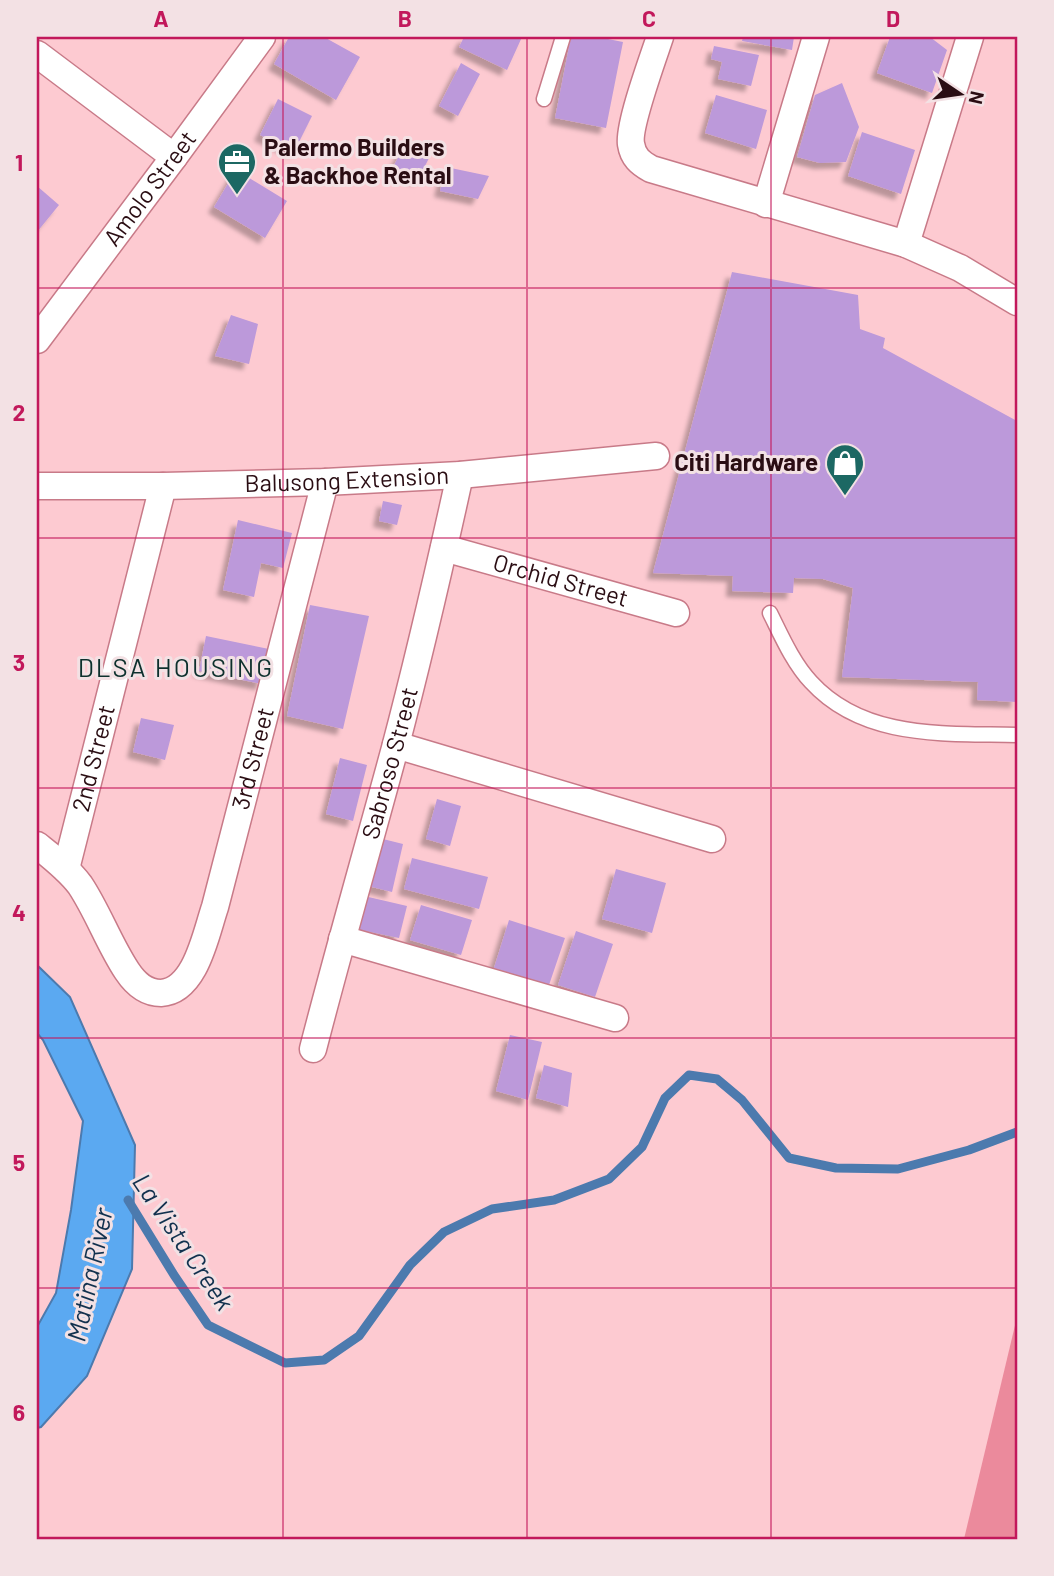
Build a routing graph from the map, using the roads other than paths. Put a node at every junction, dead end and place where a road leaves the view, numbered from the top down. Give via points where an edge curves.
1 (262, 37) edge
2 (564, 37) edge
3 (660, 37) edge
4 (816, 37) edge
5 (970, 37) edge
6 (37, 54) edge
7 (544, 99) dead end
8 (174, 157) junction
9 (766, 204) junction
10 (906, 244) junction
11 (1017, 302) edge
12 (37, 340) edge
13 (656, 456) dead end
14 (460, 475) junction
15 (325, 482) junction
16 (44, 486) edge
17 (163, 486) junction
18 (37, 508) edge
19 (444, 548) junction
20 (676, 613) dead end
21 (770, 613) dead end
22 (1017, 735) edge
23 (396, 745) junction
24 (712, 839) dead end
25 (37, 845) edge
26 (66, 869) junction
27 (342, 939) junction
28 (615, 1018) dead end
29 (313, 1049) dead end

1 - 8 street, Amolo Street
2 - 7 lane
3 - 9 street via 633,122 633,153 651,169
4 - 9 street
5 - 10 street
6 - 8 street
8 - 12 street, Amolo Street
9 - 10 street
10 - 11 street via 960,268
13 - 14 street, Balusong Extension
14 - 15 street, Balusong Extension
14 - 19 street, Sabroso Street
15 - 17 street, Balusong Extension
15 - 26 street, 3rd Street via 215,907 190,975 166,992 139,986
16 - 17 street, Balusong Extension
16 - 18 street
17 - 26 street, 2nd Street
19 - 20 street, Orchid Street
19 - 23 street, Sabroso Street
21 - 22 lane via 810,682 842,709 899,729
23 - 24 street
23 - 27 street, Sabroso Street
25 - 26 street
27 - 28 street
27 - 29 street, Sabroso Street

